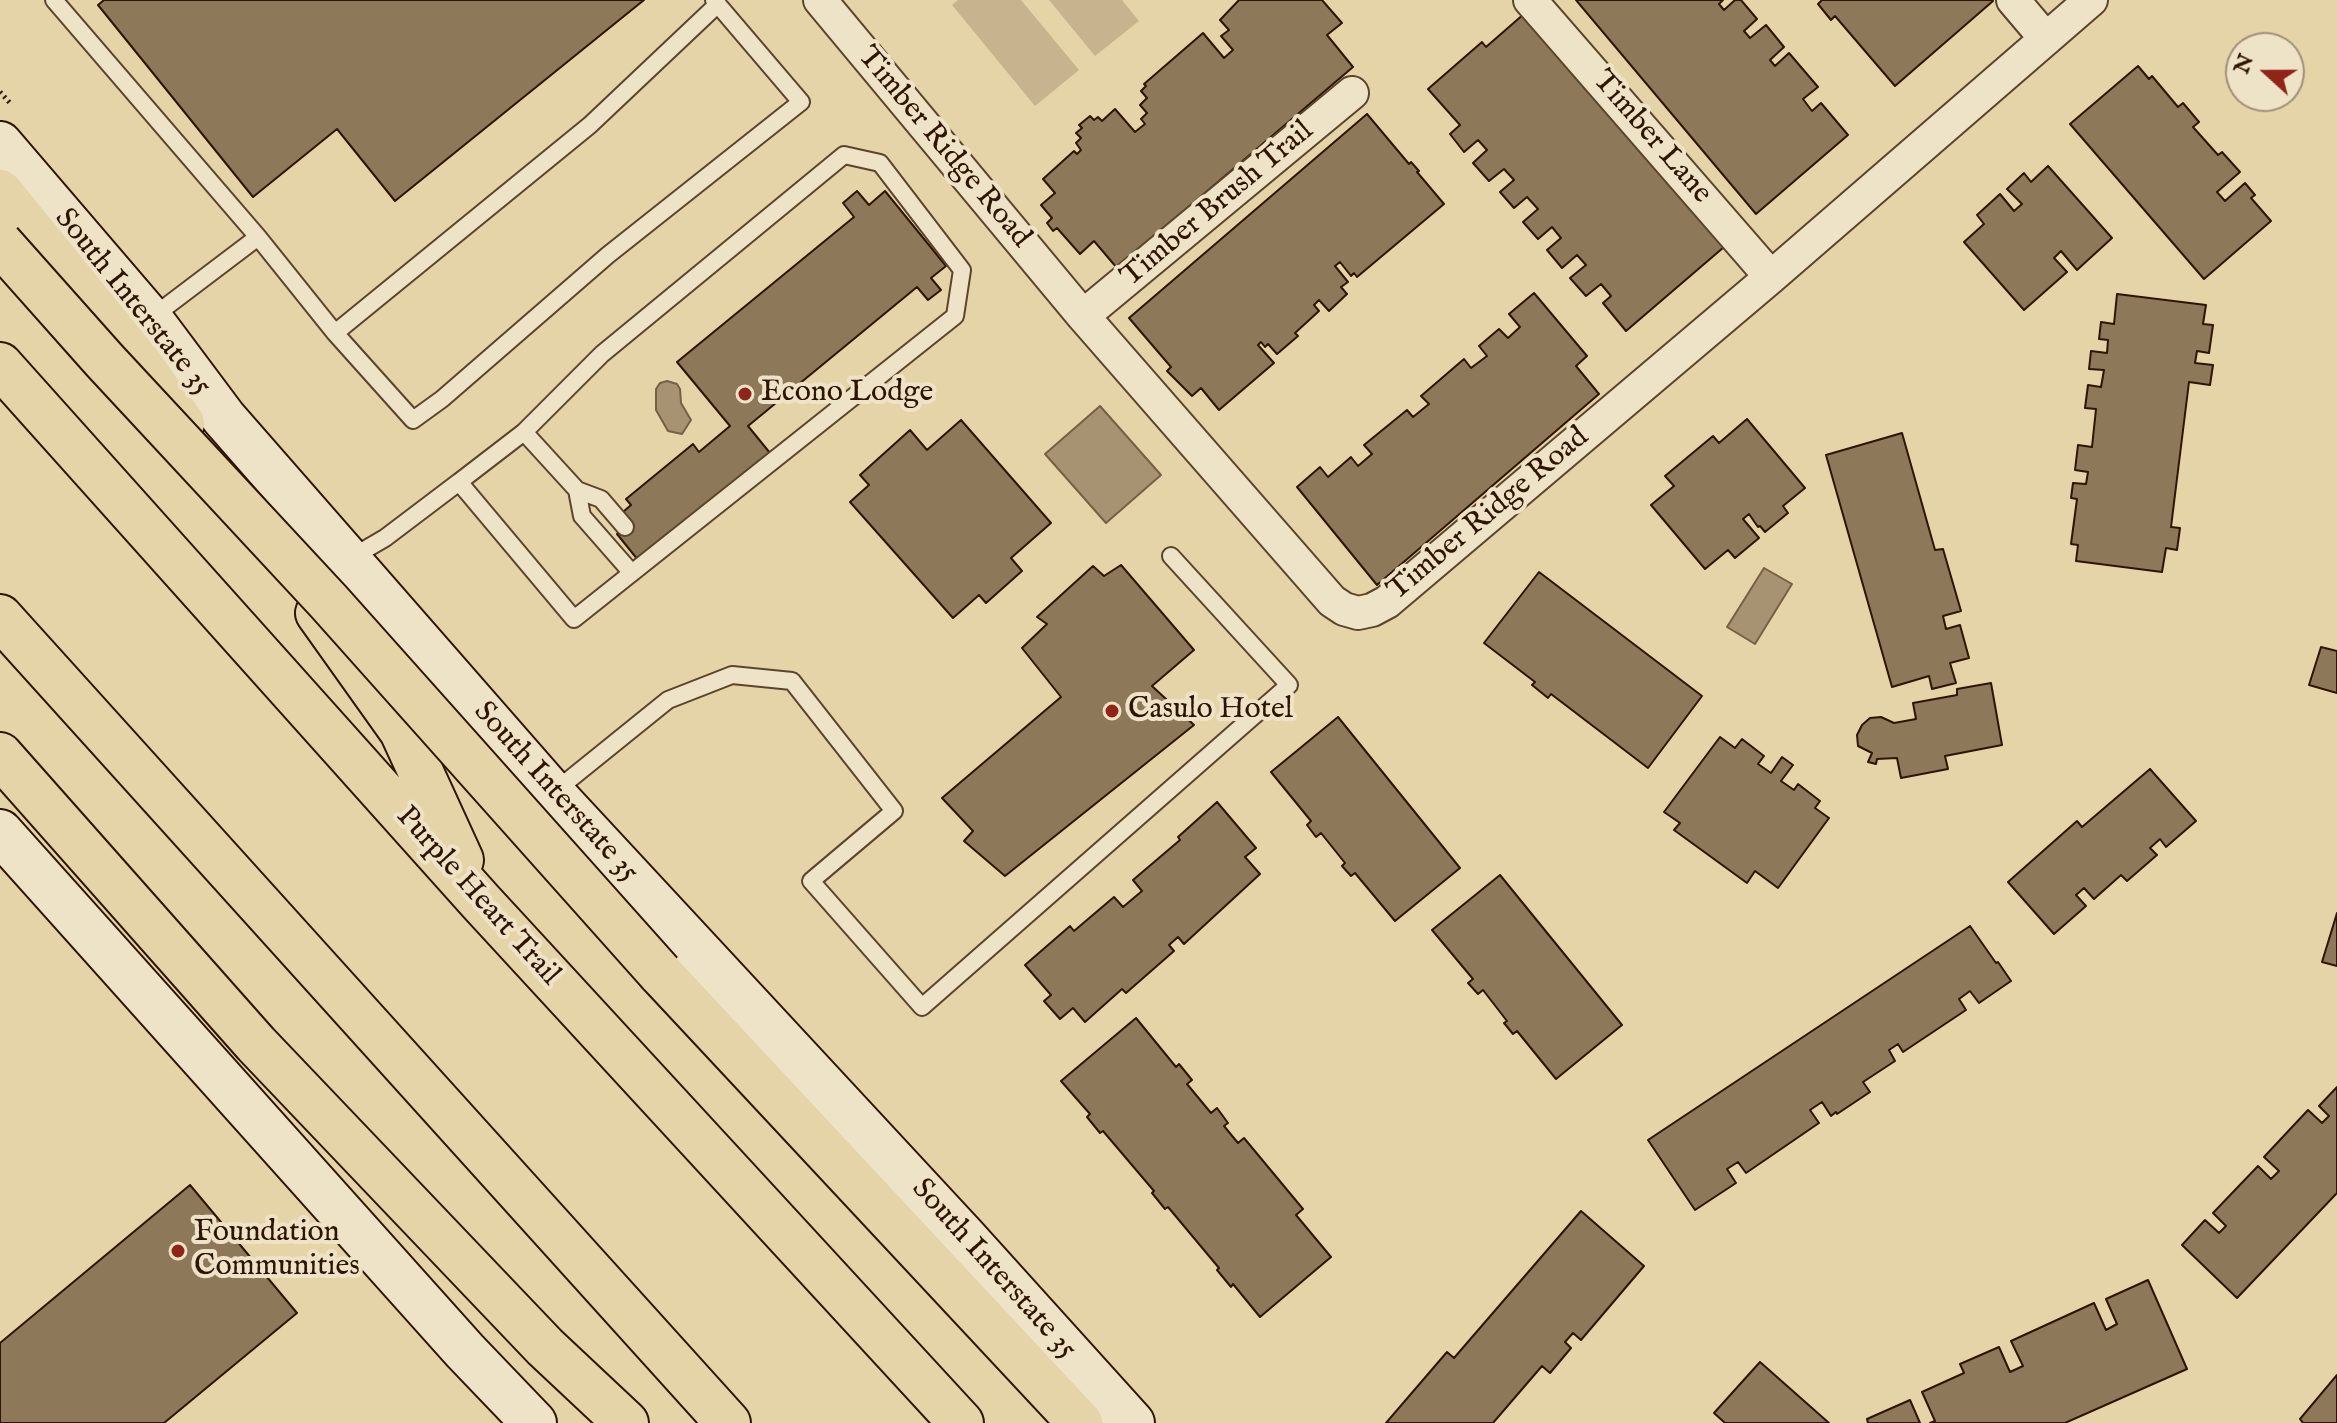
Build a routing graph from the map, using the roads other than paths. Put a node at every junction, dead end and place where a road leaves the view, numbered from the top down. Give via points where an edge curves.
1 (54, 0) edge
2 (820, 0) edge
3 (1530, 0) edge
4 (2013, 0) edge
5 (2091, 0) edge
6 (716, 2) edge
7 (2046, 39) junction
8 (1352, 93) dead end
9 (0, 144) edge
10 (0, 192) edge
11 (258, 237) junction
12 (0, 243) edge
13 (1771, 277) junction
14 (1083, 316) junction
15 (150, 319) junction
16 (335, 333) junction
17 (0, 365) edge
18 (524, 432) junction
19 (459, 482) junction
20 (577, 490) junction
21 (625, 527) dead end
22 (1171, 556) dead end
23 (348, 560) junction
24 (631, 572) junction
25 (0, 617) edge
26 (0, 755) edge
27 (552, 793) junction
28 (0, 832) edge
29 (481, 902) junction
30 (534, 1423) edge
31 (626, 1423) edge
32 (728, 1423) edge
33 (961, 1423) edge
34 (1080, 1423) edge
35 (1132, 1423) edge

1 - 11 lane
2 - 14 street, Timber Ridge Road
3 - 13 street, Timber Lane
4 - 7 street
5 - 7 street, Timber Ridge Road
6 - 16 lane via 590,125
6 - 16 lane via 801,102 608,255 413,420
7 - 13 street, Timber Ridge Road
8 - 14 street, Timber Brush Trail
9 - 15 main road, South Interstate 35
10 - 29 highway via 140,364 402,731
11 - 15 lane
11 - 16 lane
12 - 34 highway, bridge via 660,973
13 - 14 street, Timber Ridge Road via 1387,602 1358,613 1332,601
15 - 23 main road, South Interstate 35 via 224,418
17 - 29 highway, Purple Heart Trail
18 - 19 lane
18 - 20 lane
18 - 24 lane via 602,354 844,155 880,163 962,270 955,316
19 - 23 lane
19 - 24 lane via 574,619
20 - 21 lane via 601,499
20 - 24 lane via 582,516
22 - 27 lane via 1289,685 922,1007 811,881 894,811 792,681 732,675 668,700
23 - 27 main road, South Interstate 35
25 - 32 highway
26 - 31 highway via 256,1044 545,1347
27 - 35 main road, South Interstate 35
28 - 30 main road
29 - 33 highway, Purple Heart Trail

